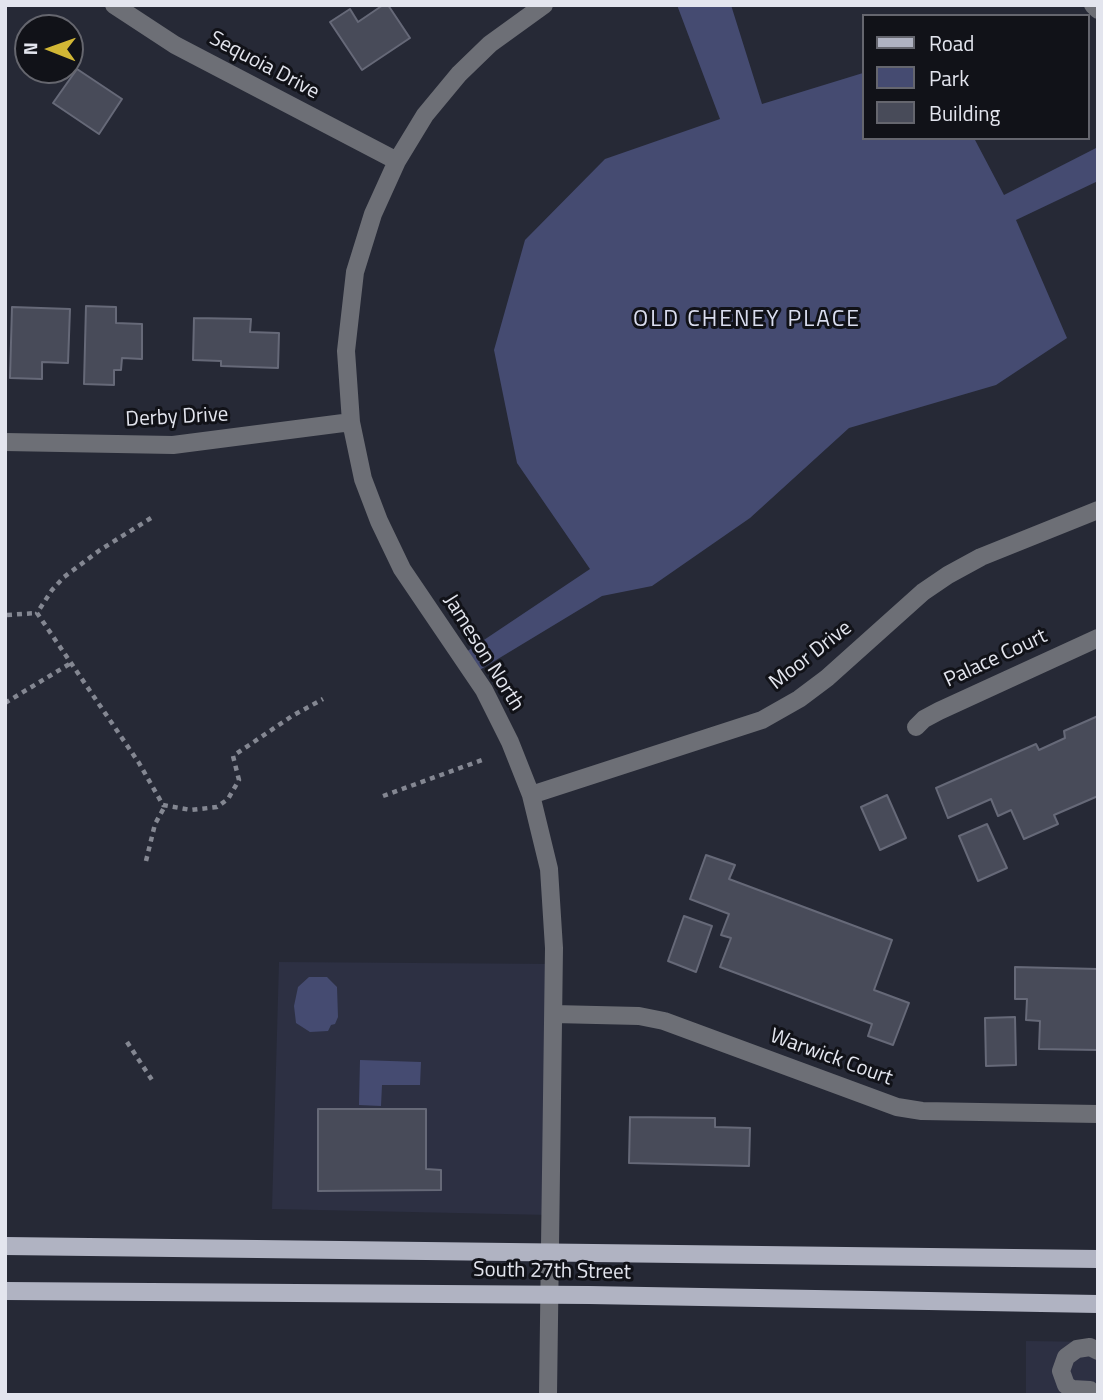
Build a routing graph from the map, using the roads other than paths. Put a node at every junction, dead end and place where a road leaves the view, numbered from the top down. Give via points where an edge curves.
1 (114, 5) edge
2 (544, 5) edge
3 (1093, 5) edge
4 (1098, 10) edge
5 (397, 161) junction
6 (351, 422) junction
7 (5, 442) edge
8 (1098, 510) edge
9 (1098, 638) edge
10 (916, 727) dead end
11 (531, 795) junction
12 (554, 1014) junction
13 (1098, 1114) edge
14 (5, 1246) edge
15 (550, 1251) junction
16 (1098, 1259) edge
17 (5, 1291) edge
18 (550, 1295) junction
19 (1098, 1304) edge
20 (1098, 1351) edge
21 (1090, 1390) dead end
22 (548, 1395) edge

1 - 5 street, Sequoia Drive via 175,45
2 - 5 street, Jameson North via 490,44 459,74 425,115
3 - 4 street
5 - 6 street, Jameson North via 373,214 355,272 346,351
6 - 7 street, Derby Drive via 173,445
6 - 11 street, Jameson North via 363,479 402,569 484,690
8 - 11 street, Moor Drive via 948,575 827,678 762,720
9 - 10 street, Palace Court via 939,711
11 - 12 street, Jameson North via 549,869
12 - 13 street, Warwick Court via 664,1021 897,1107
12 - 15 street, Jameson North
14 - 15 main road, South 27th Street
15 - 16 main road, South 27th Street
15 - 18 street, Jameson North
17 - 18 main road, South 27th Street
18 - 19 main road, South 27th Street
18 - 22 street, Jameson North
20 - 21 street via 1077,1349 1066,1357 1061,1371 1072,1389

